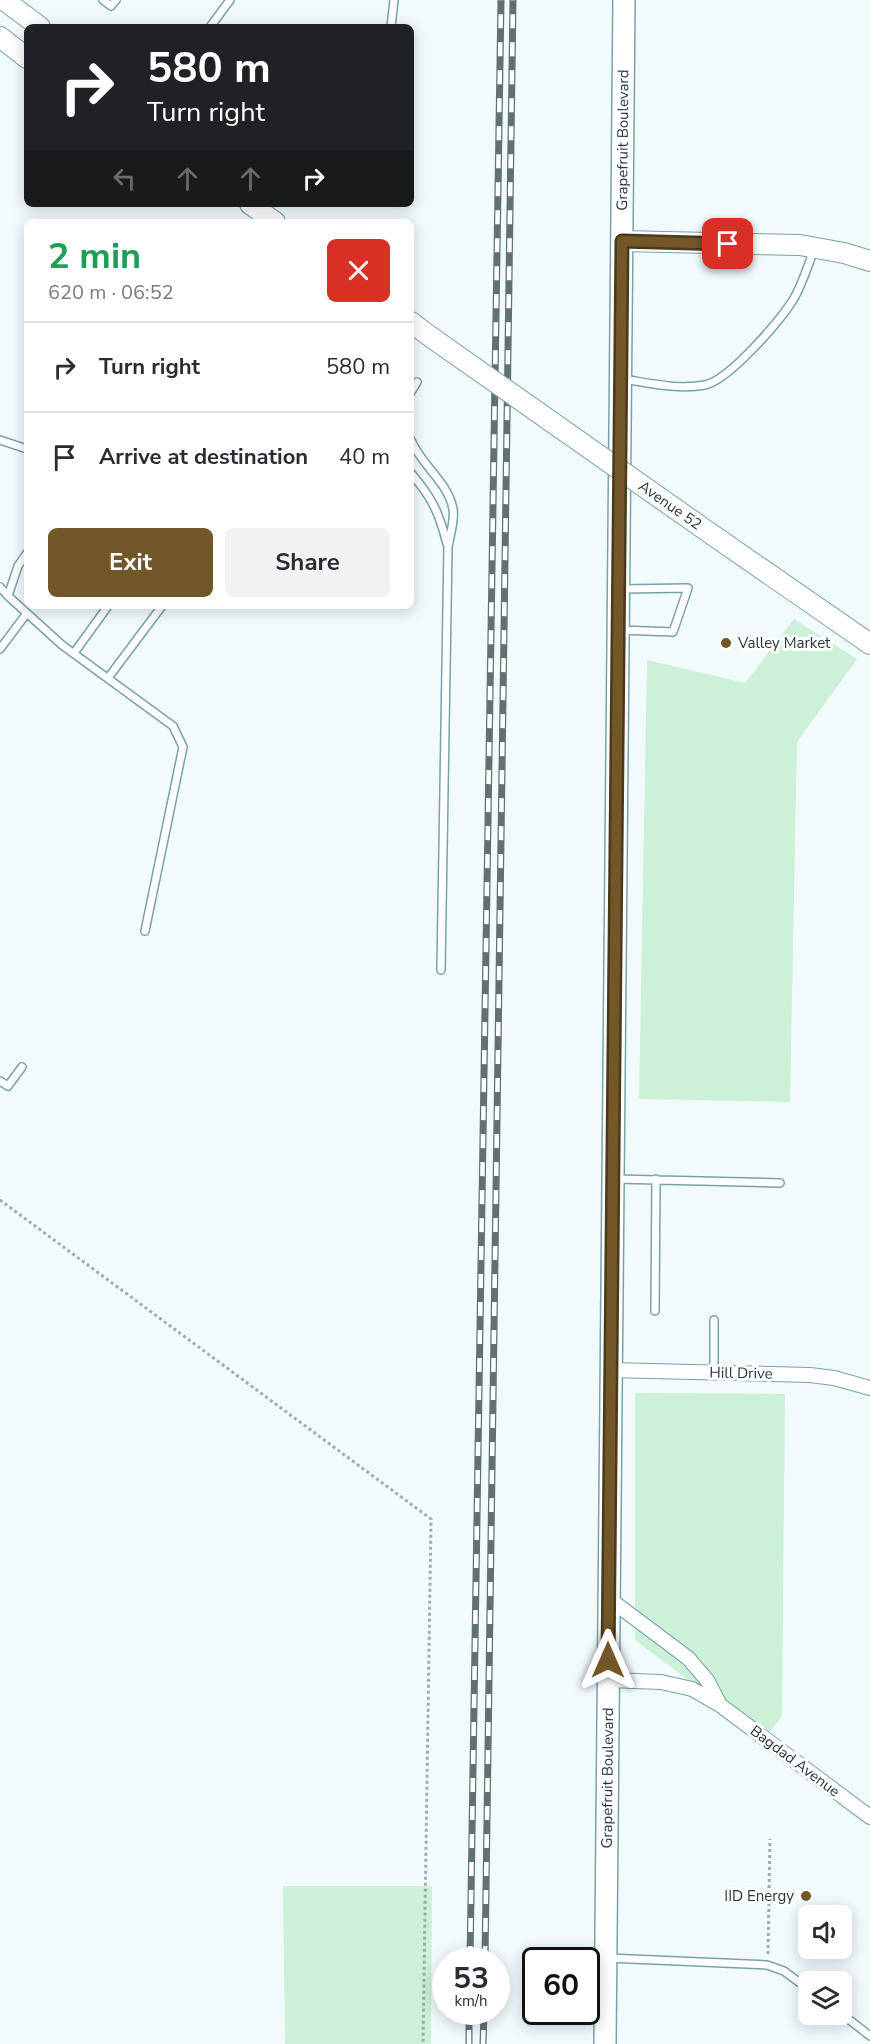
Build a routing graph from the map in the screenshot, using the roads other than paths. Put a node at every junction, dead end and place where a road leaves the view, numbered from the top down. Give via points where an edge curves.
1 (4, 0) edge
2 (103, 0) edge
3 (116, 0) edge
4 (230, 0) edge
5 (394, 0) edge
6 (624, 0) edge
7 (36, 24) edge
8 (212, 24) edge
9 (391, 24) edge
10 (0, 37) edge
11 (24, 56) edge
12 (254, 207) edge
13 (271, 219) edge
14 (622, 241) junction
15 (815, 248) junction
16 (870, 261) edge
17 (414, 324) edge
18 (620, 379) junction
19 (417, 382) dead end
20 (414, 387) edge
21 (0, 440) edge
22 (24, 448) edge
23 (414, 451) edge
24 (414, 477) edge
25 (448, 546) junction
26 (24, 557) edge
27 (0, 587) edge
28 (618, 589) junction
29 (8, 596) junction
30 (106, 609) edge
31 (160, 609) edge
32 (27, 613) junction
33 (618, 630) junction
34 (870, 644) edge
35 (0, 649) edge
36 (74, 653) junction
37 (108, 678) junction
38 (145, 931) dead end
39 (441, 970) dead end
40 (22, 1067) dead end
41 (0, 1081) edge
42 (612, 1179) junction
43 (656, 1179) junction
44 (780, 1183) dead end
45 (655, 1311) dead end
46 (714, 1320) dead end
47 (610, 1370) junction
48 (714, 1373) junction
49 (870, 1388) edge
50 (608, 1598) junction
51 (608, 1680) junction
52 (720, 1705) junction
53 (870, 1816) edge
54 (606, 1958) junction
55 (798, 1982) edge
56 (852, 2022) edge
57 (870, 2036) edge
58 (605, 2044) edge

1 - 7 main road
2 - 3 lane via 111,6
4 - 8 lane
5 - 9 lane
6 - 14 main road, Grapefruit Boulevard
10 - 11 main road
12 - 13 main road
14 - 15 main road
14 - 18 main road, Grapefruit Boulevard
15 - 16 main road
15 - 18 lane via 794,298 773,327 731,369 708,384 688,387
17 - 34 main road, Avenue 52, bridge
18 - 28 main road, Grapefruit Boulevard
19 - 20 lane
21 - 22 lane
23 - 25 lane via 448,495 453,510
24 - 25 lane via 434,503
25 - 39 lane
26 - 29 lane
27 - 29 lane
28 - 33 main road, Grapefruit Boulevard
28 - 33 lane via 688,588 673,632
29 - 32 lane
30 - 36 lane
31 - 37 lane
32 - 35 lane
32 - 36 lane
33 - 42 main road, Grapefruit Boulevard
36 - 37 lane
37 - 38 lane via 174,726 183,747
40 - 41 lane via 8,1086
42 - 43 lane
42 - 47 main road, Grapefruit Boulevard
43 - 44 lane
43 - 45 lane
46 - 48 lane
47 - 48 street, Hill Drive
47 - 50 main road, Grapefruit Boulevard
48 - 49 street, Hill Drive via 810,1375
50 - 51 main road, Grapefruit Boulevard
50 - 52 street, Bagdad Avenue via 688,1658 707,1680
51 - 52 street, Bagdad Avenue via 661,1682 692,1689
51 - 54 main road, Grapefruit Boulevard
52 - 53 street, Bagdad Avenue
54 - 55 lane via 767,1965
54 - 58 main road, Grapefruit Boulevard
56 - 57 lane

